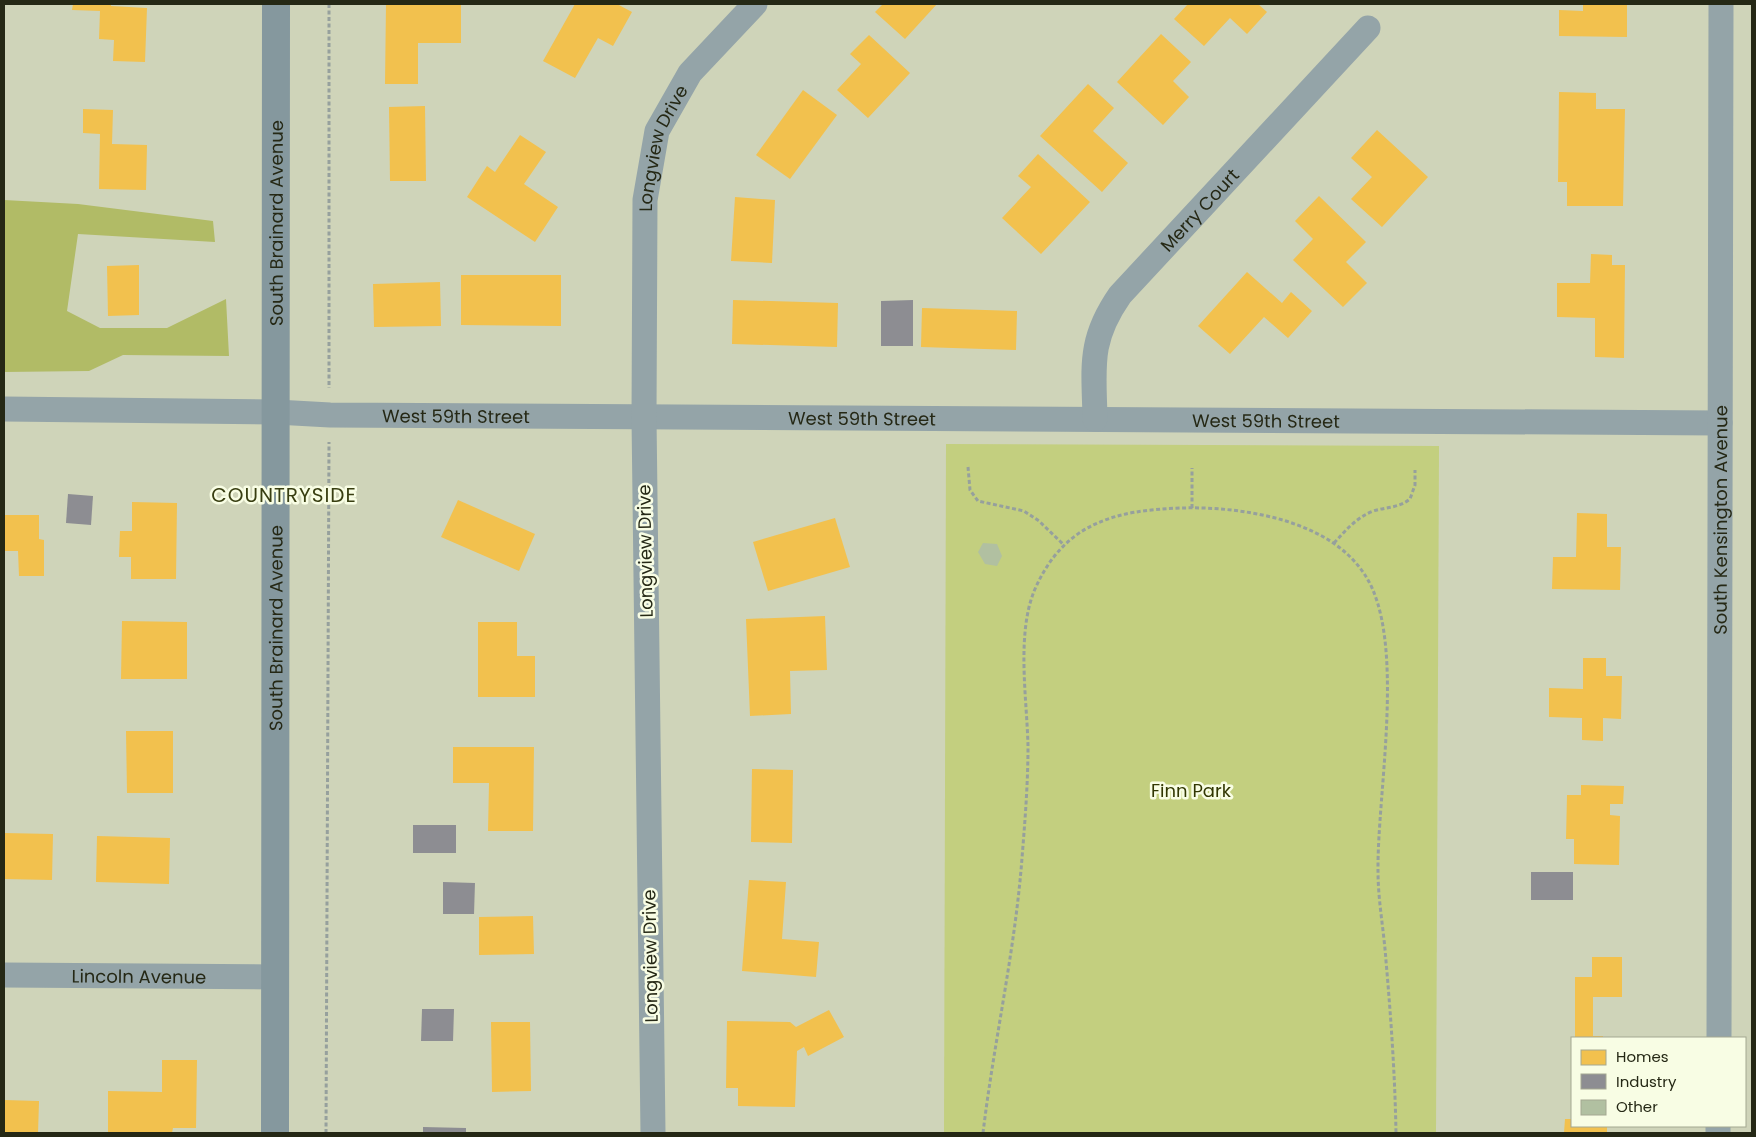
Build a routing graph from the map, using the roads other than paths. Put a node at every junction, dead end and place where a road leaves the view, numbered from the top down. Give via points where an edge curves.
1 (276, 4) edge
2 (755, 4) edge
3 (1721, 4) edge
4 (1368, 28) dead end
5 (4, 409) edge
6 (276, 412) junction
7 (644, 418) junction
8 (1095, 419) junction
9 (1720, 423) junction
10 (4, 975) edge
11 (275, 977) junction
12 (1718, 1037) edge
13 (275, 1133) edge
14 (653, 1133) edge

1 - 6 street, South Brainard Avenue
2 - 7 street, Longview Drive via 690,73 657,131 645,200
3 - 9 street, South Kensington Avenue
4 - 8 street, Merry Court via 1120,295 1107,313 1094,353
5 - 6 street, West 59th Street
6 - 7 street, West 59th Street
6 - 11 street, South Brainard Avenue
7 - 8 street, West 59th Street
7 - 14 street, Longview Drive
8 - 9 street, West 59th Street
9 - 12 street, South Kensington Avenue
10 - 11 street, Lincoln Avenue
11 - 13 street, South Brainard Avenue

